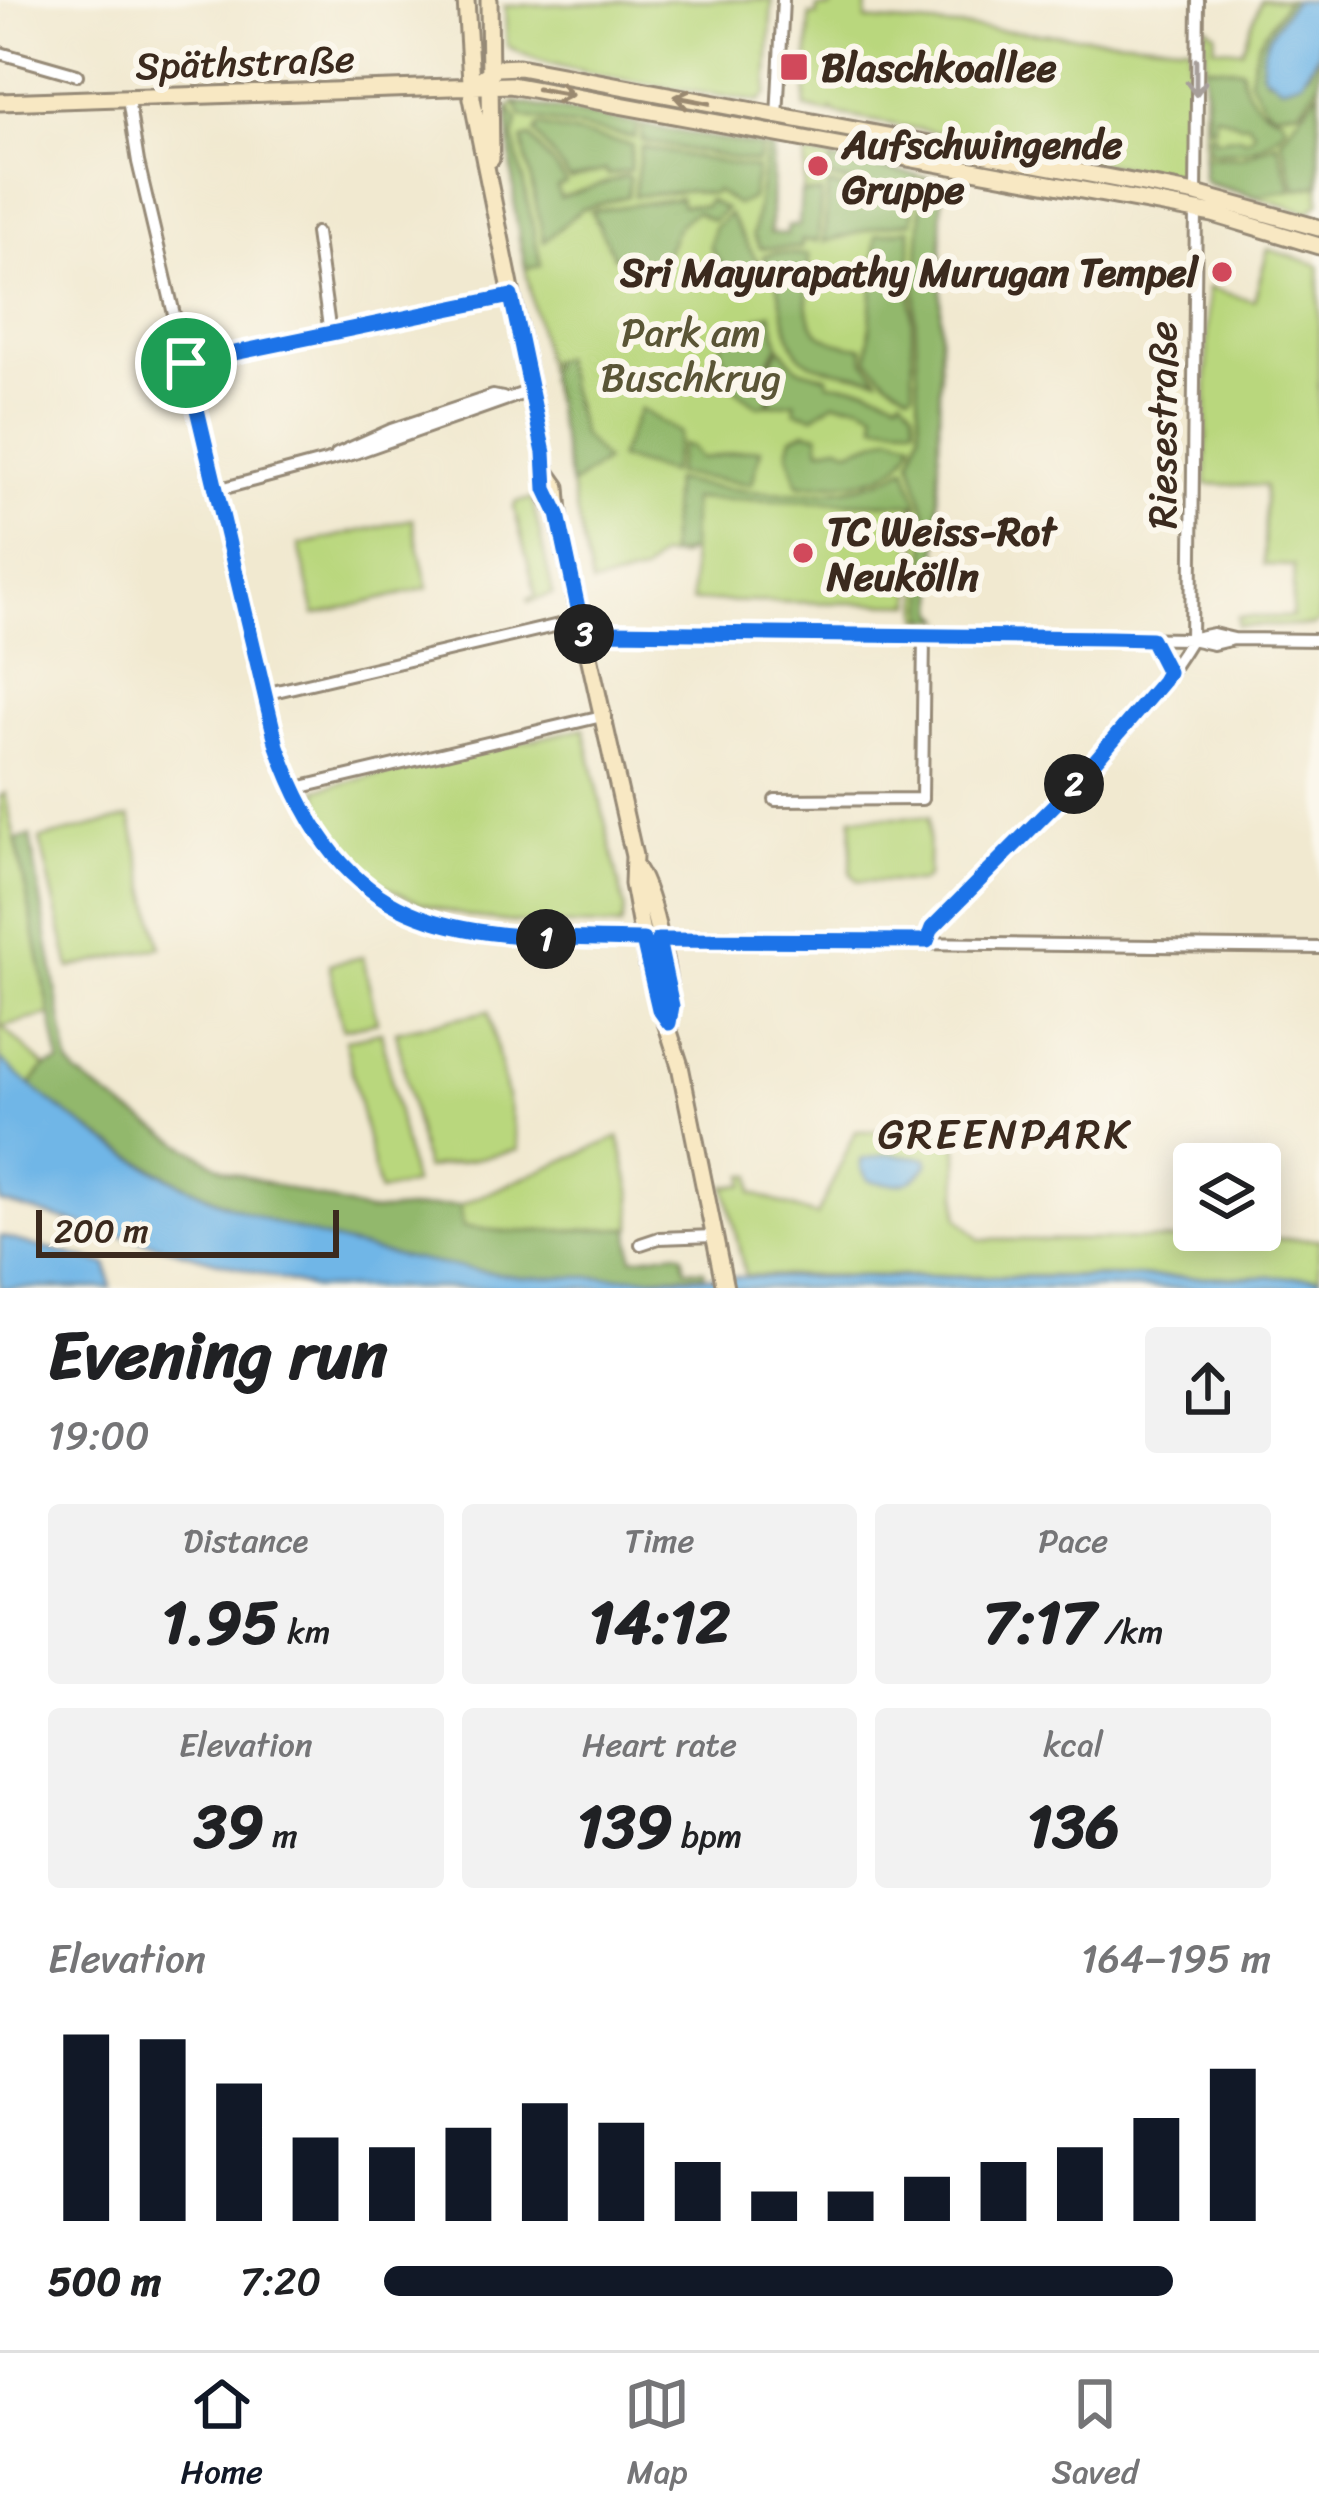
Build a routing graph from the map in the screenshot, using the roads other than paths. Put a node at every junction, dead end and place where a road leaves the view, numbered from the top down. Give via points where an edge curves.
1 (466, 0) edge
2 (491, 0) edge
3 (783, 0) edge
4 (1198, 0) edge
5 (0, 53) edge
6 (27, 62) junction
7 (77, 75) dead end
8 (491, 78) junction
9 (43, 79) dead end
10 (470, 86) junction
11 (128, 99) junction
12 (0, 106) edge
13 (777, 124) junction
14 (491, 192) junction
15 (1196, 202) junction
16 (1316, 222) edge
17 (316, 233) dead end
18 (1319, 246) edge
19 (511, 296) junction
20 (330, 334) junction
21 (186, 363) junction
22 (530, 391) junction
23 (217, 490) junction
24 (582, 628) junction
25 (924, 636) junction
26 (1151, 639) junction
27 (1191, 639) junction
28 (1319, 640) edge
29 (1168, 672) junction
30 (264, 694) junction
31 (602, 716) junction
32 (292, 789) junction
33 (776, 800) dead end
34 (650, 940) junction
35 (927, 941) junction
36 (1319, 948) edge
37 (714, 1236) junction
38 (641, 1244) dead end
39 (725, 1288) edge

1 - 10 main road
2 - 8 main road
3 - 13 street
4 -> 15 street, Riesestraße
5 - 6 street
6 - 7 street
6 - 9 street
8 - 10 main road, Späthstraße
8 - 13 main road
8 - 14 main road
10 - 11 main road, Späthstraße
10 - 14 main road
11 - 12 main road, Späthstraße
11 - 21 street
13 - 15 main road
14 - 19 main road
15 - 16 main road
15 - 18 main road
15 - 27 street, Riesestraße
17 - 20 street
19 - 20 street
19 - 22 main road
20 - 21 street
21 - 23 street
22 - 23 street via 493,396
22 - 24 main road
23 - 30 street
24 - 25 street
24 - 30 street
24 - 31 main road
25 - 26 street
25 - 33 street via 922,799
26 - 27 street
26 - 29 street
27 - 28 street
27 - 29 street
29 - 35 street
30 - 32 street
31 - 32 street
31 - 34 main road
32 - 34 street via 342,865 419,918 499,936
34 - 35 street
34 - 37 main road via 672,1006 669,1023
35 - 36 street
37 - 38 street
37 - 39 main road

